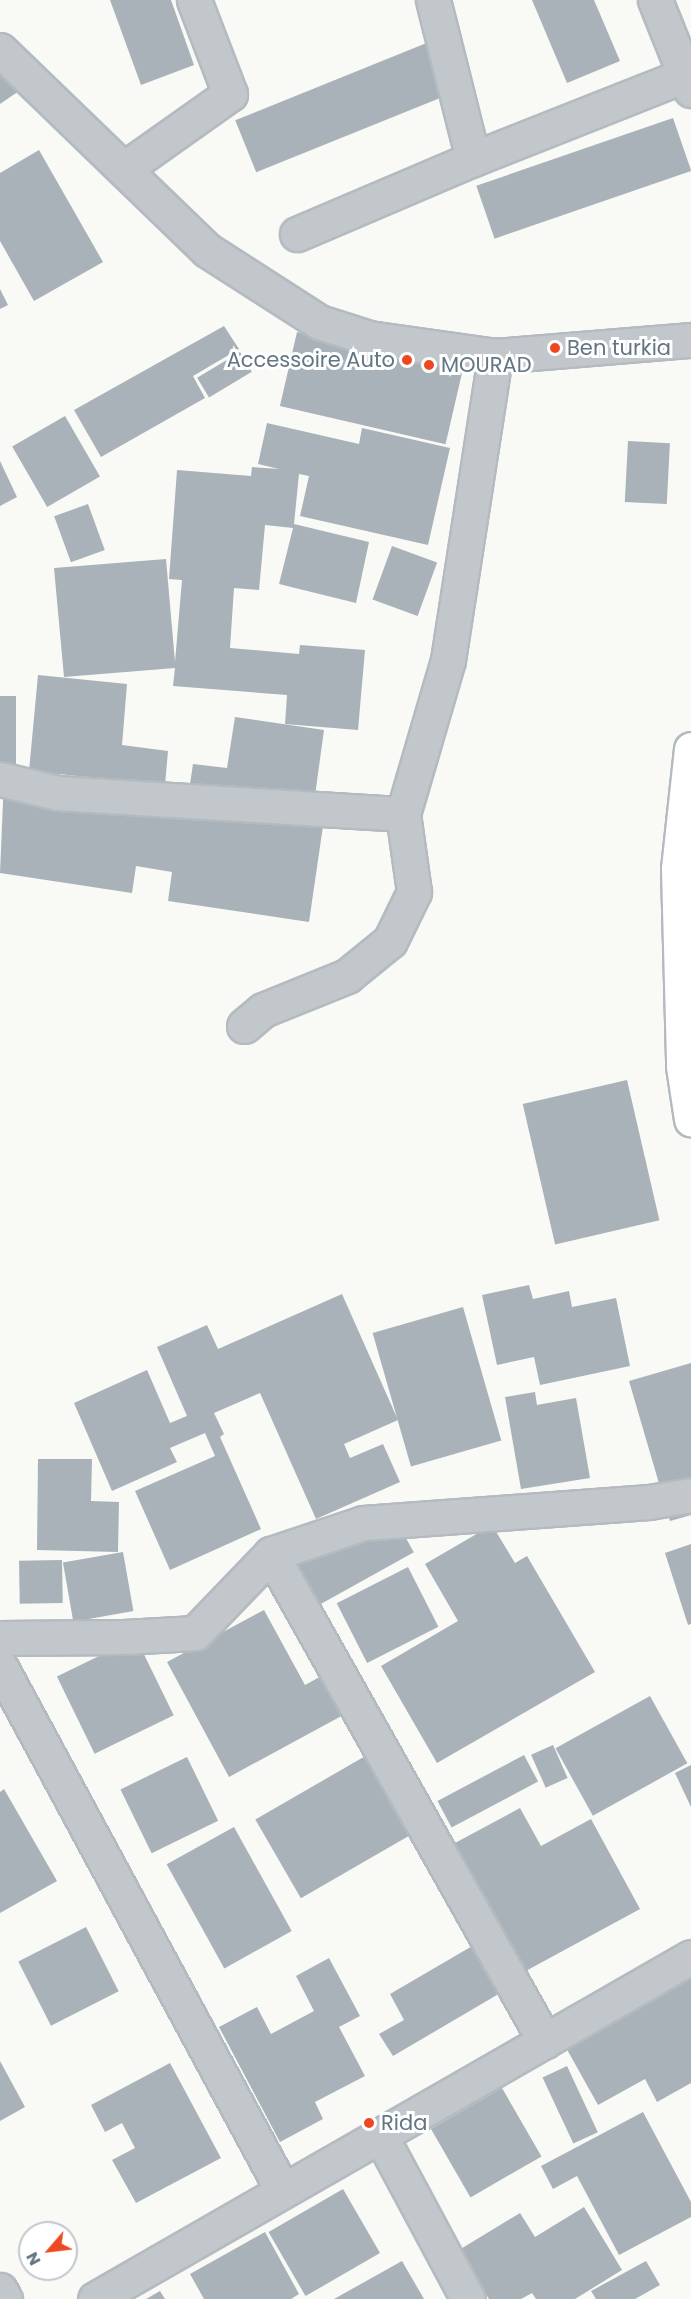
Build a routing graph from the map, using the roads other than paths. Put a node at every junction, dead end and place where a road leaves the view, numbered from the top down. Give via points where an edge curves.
1 (194, 0) edge
2 (433, 0) edge
3 (655, 0) edge
4 (0, 50) edge
5 (688, 83) edge
6 (473, 159) junction
7 (124, 169) junction
8 (297, 234) dead end
9 (691, 340) edge
10 (495, 356) junction
11 (691, 749) edge
12 (0, 779) edge
13 (403, 814) junction
14 (244, 1026) dead end
15 (691, 1119) edge
16 (691, 1496) edge
17 (271, 1554) junction
18 (0, 1638) edge
19 (0, 1665) edge
20 (691, 1957) edge
21 (544, 2041) junction
22 (380, 2135) junction
23 (283, 2191) junction
24 (0, 2290) edge
25 (5, 2299) edge
26 (95, 2299) edge
27 (468, 2299) edge

1 - 7 street via 230,94
2 - 6 street
3 - 5 street
4 - 7 street
5 - 6 street
6 - 8 street
7 - 10 street via 207,250 319,321 369,338
9 - 10 street
10 - 13 street via 448,660
11 - 15 street via 678,869 682,1066
12 - 13 street via 58,793
13 - 14 street via 414,892 390,941 347,976 263,1010
16 - 17 street via 363,1523
17 - 18 street via 195,1633
17 - 21 street
19 - 23 street
20 - 21 street
21 - 22 street
22 - 23 street
22 - 27 street
23 - 26 street
24 - 25 street

